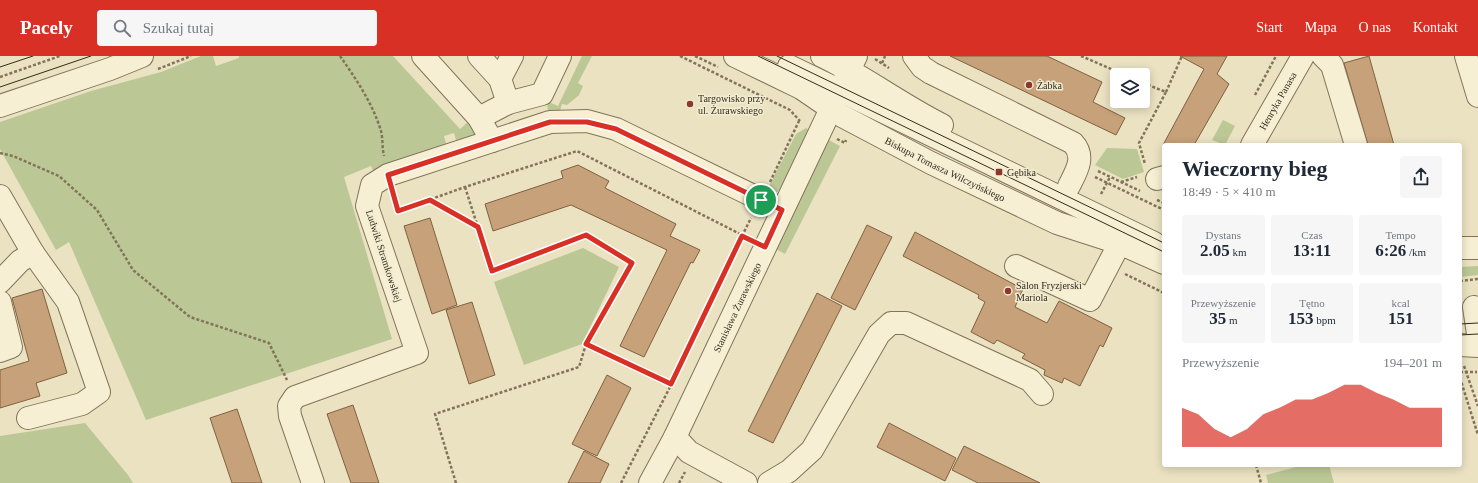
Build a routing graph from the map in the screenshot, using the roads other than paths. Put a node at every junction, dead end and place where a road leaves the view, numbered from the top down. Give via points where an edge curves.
1 (142, 56) edge
2 (423, 56) edge
3 (479, 56) edge
4 (512, 56) edge
5 (560, 56) edge
6 (735, 56) edge
7 (768, 56) edge
8 (822, 56) edge
9 (914, 56) edge
10 (1303, 56) edge
11 (1323, 56) edge
12 (1466, 56) edge
13 (853, 63) edge
14 (500, 79) junction
15 (1478, 96) edge
16 (835, 100) junction
17 (508, 103) junction
18 (0, 106) edge
19 (479, 118) junction
20 (492, 141) junction
21 (1253, 143) edge
22 (1355, 143) edge
23 (1069, 186) junction
24 (0, 196) edge
25 (782, 210) junction
26 (1126, 230) junction
27 (1162, 232) edge
28 (1162, 246) edge
29 (1462, 248) edge
30 (1478, 248) edge
31 (33, 253) junction
32 (1162, 261) edge
33 (1016, 266) dead end
34 (0, 282) edge
35 (0, 302) edge
36 (1471, 307) edge
37 (1474, 333) edge
38 (0, 351) edge
39 (1462, 355) edge
40 (1042, 394) dead end
41 (28, 418) dead end
42 (675, 437) junction
43 (313, 483) edge
44 (650, 483) edge
45 (746, 483) edge
46 (769, 483) edge

1 - 18 street
2 - 19 street
3 - 14 street
4 - 14 street
5 - 17 street via 542,94
6 - 16 street, Biskupa Tomasza Wilczyńskiego via 801,88
7 - 16 street
8 - 13 street, Biskupa Tomasza Wilczyńskiego
9 - 23 street via 931,74 1073,143 1079,151 1080,161
10 - 21 street, Henryka Panasa
11 - 22 street via 1332,65
12 - 15 street
13 - 16 street, Stanisława Żurawskiego
13 - 23 street, Biskupa Tomasza Wilczyńskiego via 924,116
14 - 17 street
16 - 25 street, Stanisława Żurawskiego
16 - 26 street, Biskupa Tomasza Wilczyńskiego via 931,163 1057,223
17 - 19 street
19 - 20 street
20 - 25 street, Ludwiki Stramkowskiej via 550,122 587,122 616,129
20 - 43 street, Ludwiki Stramkowskiej via 388,175 372,185 367,206 417,353 295,397 289,406 290,416
23 - 26 street, Biskupa Tomasza Wilczyńskiego
24 - 31 street
25 - 42 street, Stanisława Żurawskiego
26 - 27 street, Biskupa Tomasza Wilczyńskiego
26 - 28 street
26 - 32 street, Biskupa Tomasza Wilczyńskiego
26 - 33 street via 1090,300
29 - 30 street
31 - 34 street via 20,261
31 - 41 street via 68,302 99,392 82,404
35 - 38 street via 11,348
36 - 37 street
37 - 39 street
40 - 46 street via 1030,380 906,323 891,323 879,334 812,450 789,471
42 - 44 street, Stanisława Żurawskiego
42 - 45 street via 689,452

